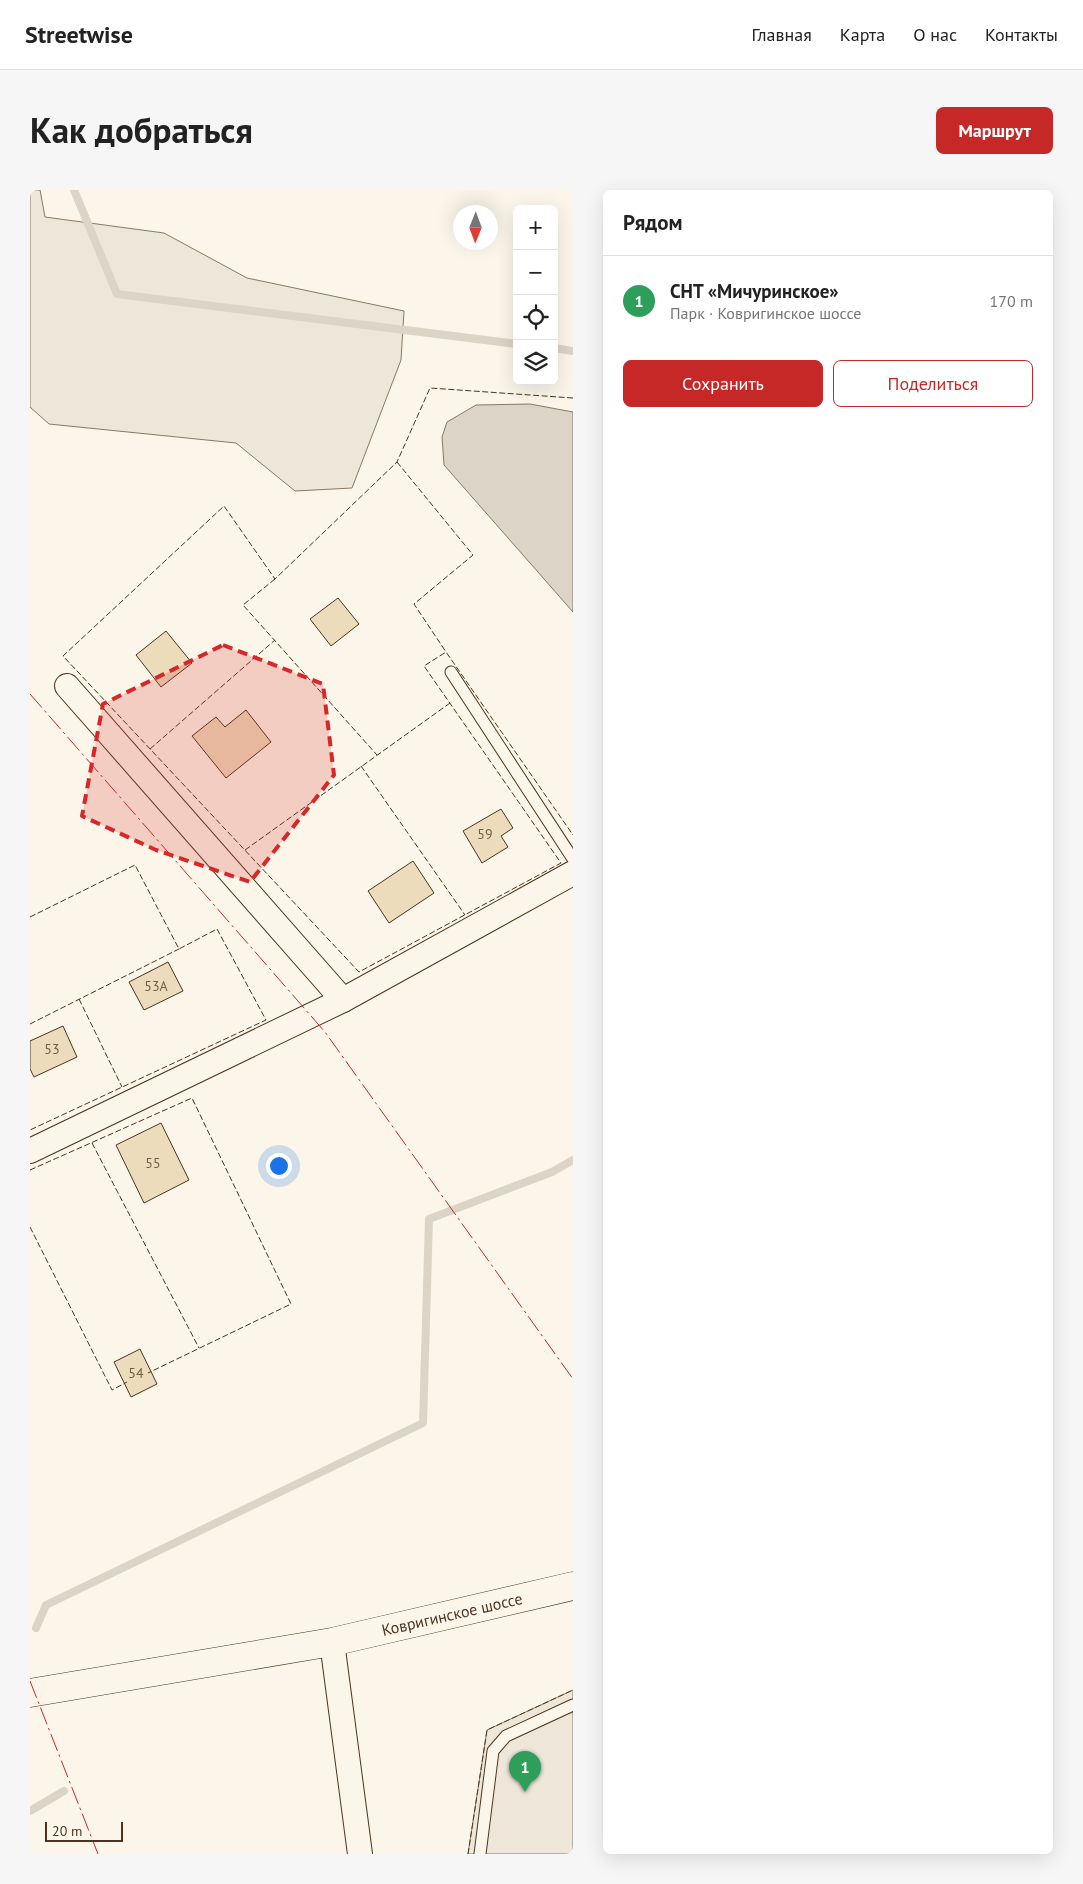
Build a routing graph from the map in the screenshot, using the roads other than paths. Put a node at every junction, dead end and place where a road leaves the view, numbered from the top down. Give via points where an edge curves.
1 (452, 672) dead end
2 (67, 686) dead end
3 (573, 859) edge
4 (573, 873) edge
5 (343, 1000) junction
6 (30, 1151) edge
7 (573, 1586) edge
8 (332, 1642) junction
9 (30, 1693) edge
10 (573, 1705) edge
11 (360, 1854) edge
12 (480, 1854) edge

1 - 3 lane
2 - 5 street
4 - 5 street
5 - 6 street
7 - 8 main road, Ковригинское шоссе
8 - 9 main road, Ковригинское шоссе
8 - 11 street
10 - 12 lane via 506,1736 493,1751

